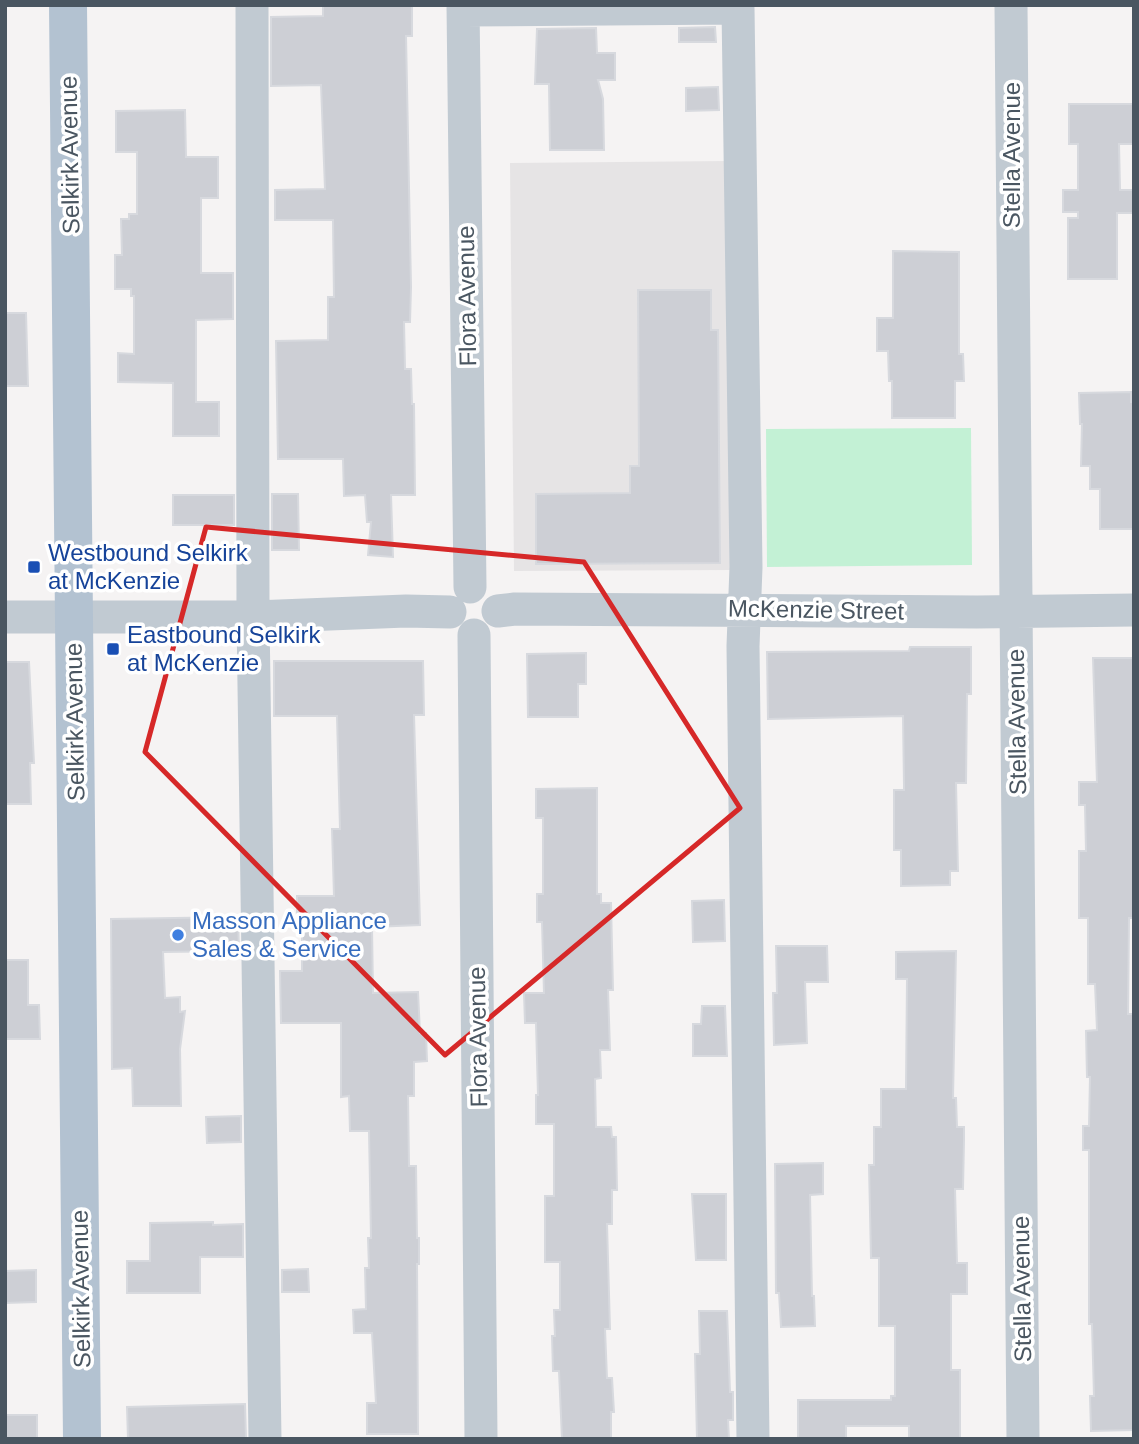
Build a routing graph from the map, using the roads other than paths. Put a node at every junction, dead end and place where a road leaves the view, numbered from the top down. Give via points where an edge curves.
1 (68, 5) edge
2 (252, 5) edge
3 (1011, 5) edge
4 (463, 8) edge
5 (470, 587) junction
6 (746, 609) junction
7 (1134, 610) edge
8 (498, 611) junction
9 (1015, 611) junction
10 (450, 612) junction
11 (74, 615) junction
12 (5, 617) edge
13 (253, 617) junction
14 (474, 635) junction
15 (82, 1439) edge
16 (265, 1439) edge
17 (481, 1439) edge
18 (753, 1439) edge
19 (1023, 1439) edge

1 - 11 main road, Selkirk Avenue
2 - 13 street
3 - 9 street, Stella Avenue
4 - 5 street, Flora Avenue
4 - 6 street via 738,8
5 - 8 street via 488,592
5 - 10 street via 454,596
6 - 8 street, McKenzie Street
6 - 9 street, McKenzie Street
6 - 18 street
7 - 9 street, McKenzie Street
8 - 14 street via 491,627
9 - 19 street, Stella Avenue
10 - 13 street
10 - 14 street via 458,629
11 - 12 street
11 - 13 street
11 - 15 main road, Selkirk Avenue
13 - 16 street
14 - 17 street, Flora Avenue

